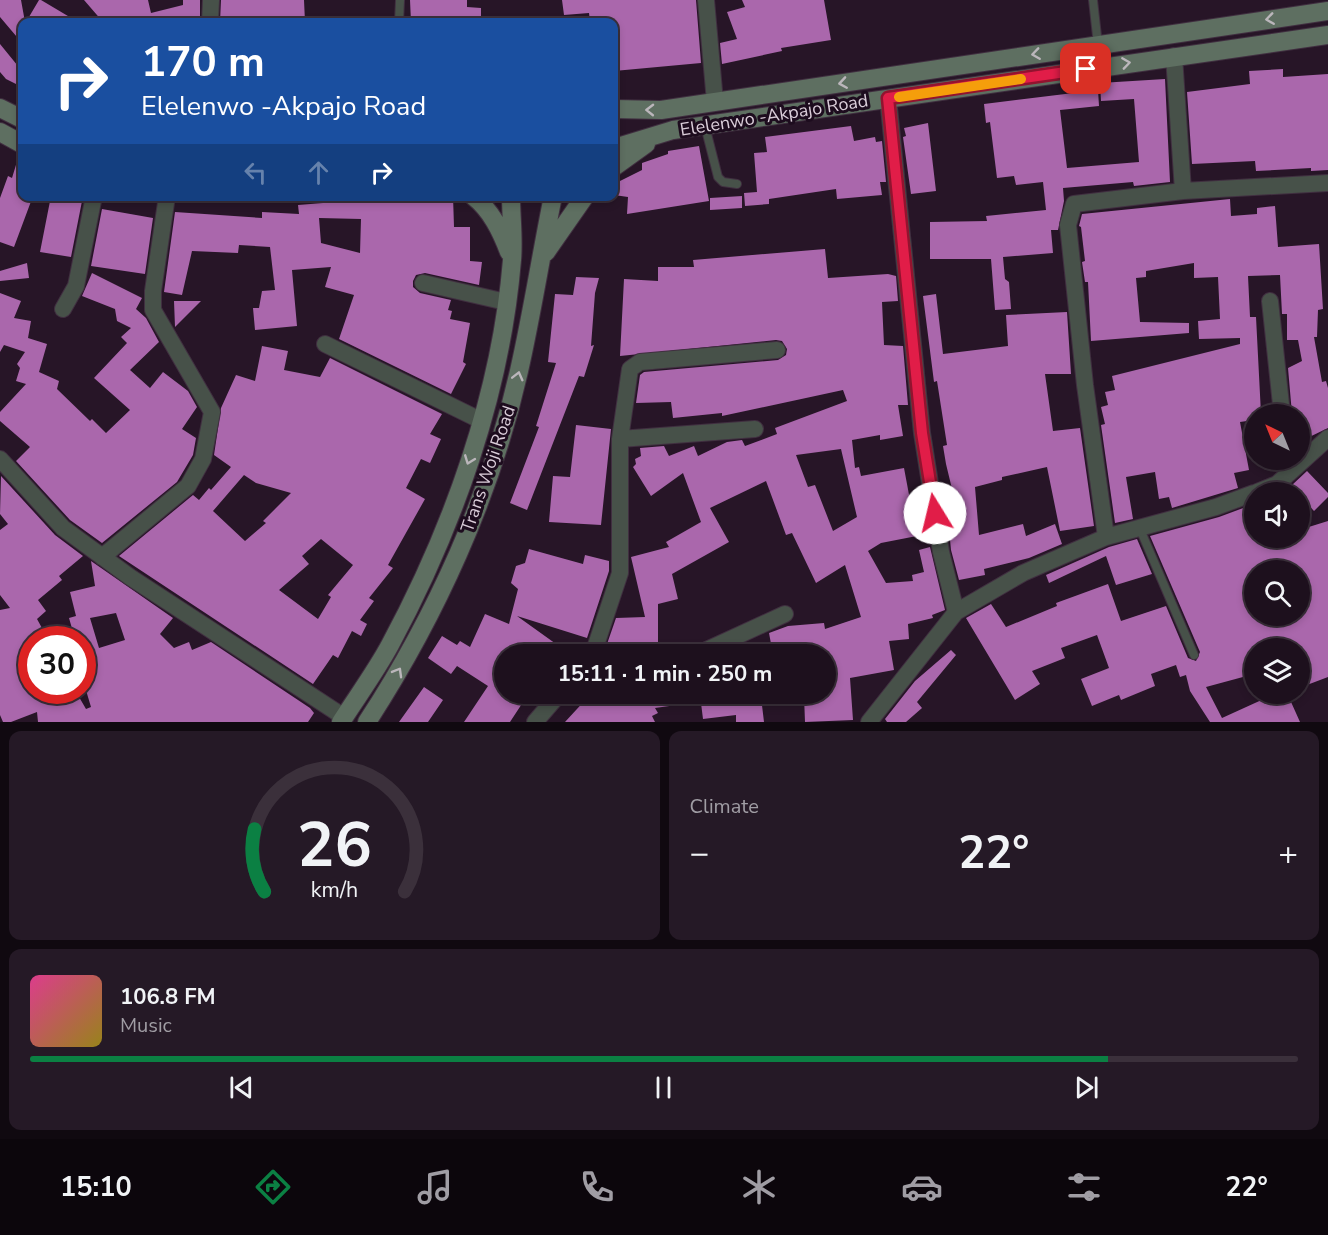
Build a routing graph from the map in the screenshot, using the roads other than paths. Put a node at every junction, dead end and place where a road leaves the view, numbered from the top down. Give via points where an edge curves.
1 (211, 0) edge
2 (400, 0) edge
3 (705, 0) edge
4 (1093, 0) edge
5 (1328, 11) edge
6 (210, 18) edge
7 (399, 18) edge
8 (1328, 35) edge
9 (1098, 45) junction
10 (1174, 56) junction
11 (888, 98) junction
12 (715, 102) junction
13 (0, 108) edge
14 (618, 109) edge
15 (18, 117) edge
16 (705, 125) junction
17 (674, 130) junction
18 (0, 132) edge
19 (18, 142) edge
20 (618, 147) edge
21 (618, 164) edge
22 (1328, 183) edge
23 (737, 184) dead end
24 (1183, 191) junction
25 (93, 201) edge
26 (166, 201) edge
27 (479, 201) edge
28 (511, 201) edge
29 (552, 201) edge
30 (582, 201) edge
31 (512, 259) junction
32 (540, 261) junction
33 (423, 283) dead end
34 (1270, 301) dead end
35 (506, 302) junction
36 (63, 309) dead end
37 (326, 344) dead end
38 (777, 350) dead end
39 (1281, 404) edge
40 (482, 421) junction
41 (755, 429) dead end
42 (1328, 438) edge
43 (620, 439) junction
44 (1310, 451) edge
45 (0, 459) edge
46 (1244, 496) edge
47 (1140, 529) junction
48 (1106, 537) junction
49 (102, 557) junction
50 (956, 612) junction
51 (785, 614) dead end
52 (597, 644) edge
53 (720, 644) edge
54 (1194, 656) dead end
55 (551, 704) edge
56 (343, 720) edge
57 (367, 722) edge
58 (535, 722) edge
59 (869, 722) edge

1 - 6 street
2 - 7 lane
3 - 12 street
4 - 9 lane
5 -> 9 main road, Elelenwo -Akpajo Road
8 - 10 main road, Elelenwo -Akpajo Road
9 -> 12 main road, Elelenwo -Akpajo Road
11 -> 10 main road, Elelenwo -Akpajo Road
10 - 24 street
11 - 16 main road, Elelenwo -Akpajo Road
11 - 50 street via 922,433 941,552
12 -> 14 main road, Elelenwo -Akpajo Road via 661,110
13 - 15 main road
16 - 17 main road, Elelenwo -Akpajo Road
16 - 23 lane via 718,177
17 - 20 main road, Elelenwo -Akpajo Road
17 - 21 main road
18 - 19 main road
22 - 24 street
24 - 48 street via 1082,202 1074,204 1068,217
25 - 36 street via 76,286
26 - 49 street via 153,310 212,412 203,459 188,486
27 - 31 main road via 501,232
28 - 31 main road, Trans Woji Road
29 - 32 main road, Trans Woji Road
30 - 32 main road
31 - 35 main road, Trans Woji Road
57 -> 32 main road, Trans Woji Road via 426,623 465,538 519,372
33 - 35 street
34 - 39 street
35 - 40 main road, Trans Woji Road via 501,342
37 - 40 street
38 - 43 street via 635,364 630,369
40 -> 56 main road, Trans Woji Road via 438,543 390,645
41 - 43 street
42 - 44 street
43 - 52 street via 620,573
45 - 49 street via 63,528
46 - 47 street
47 - 48 street
47 - 54 lane
48 - 50 street via 1023,573
49 - 56 street
50 - 59 street
51 - 53 street
55 - 58 street

